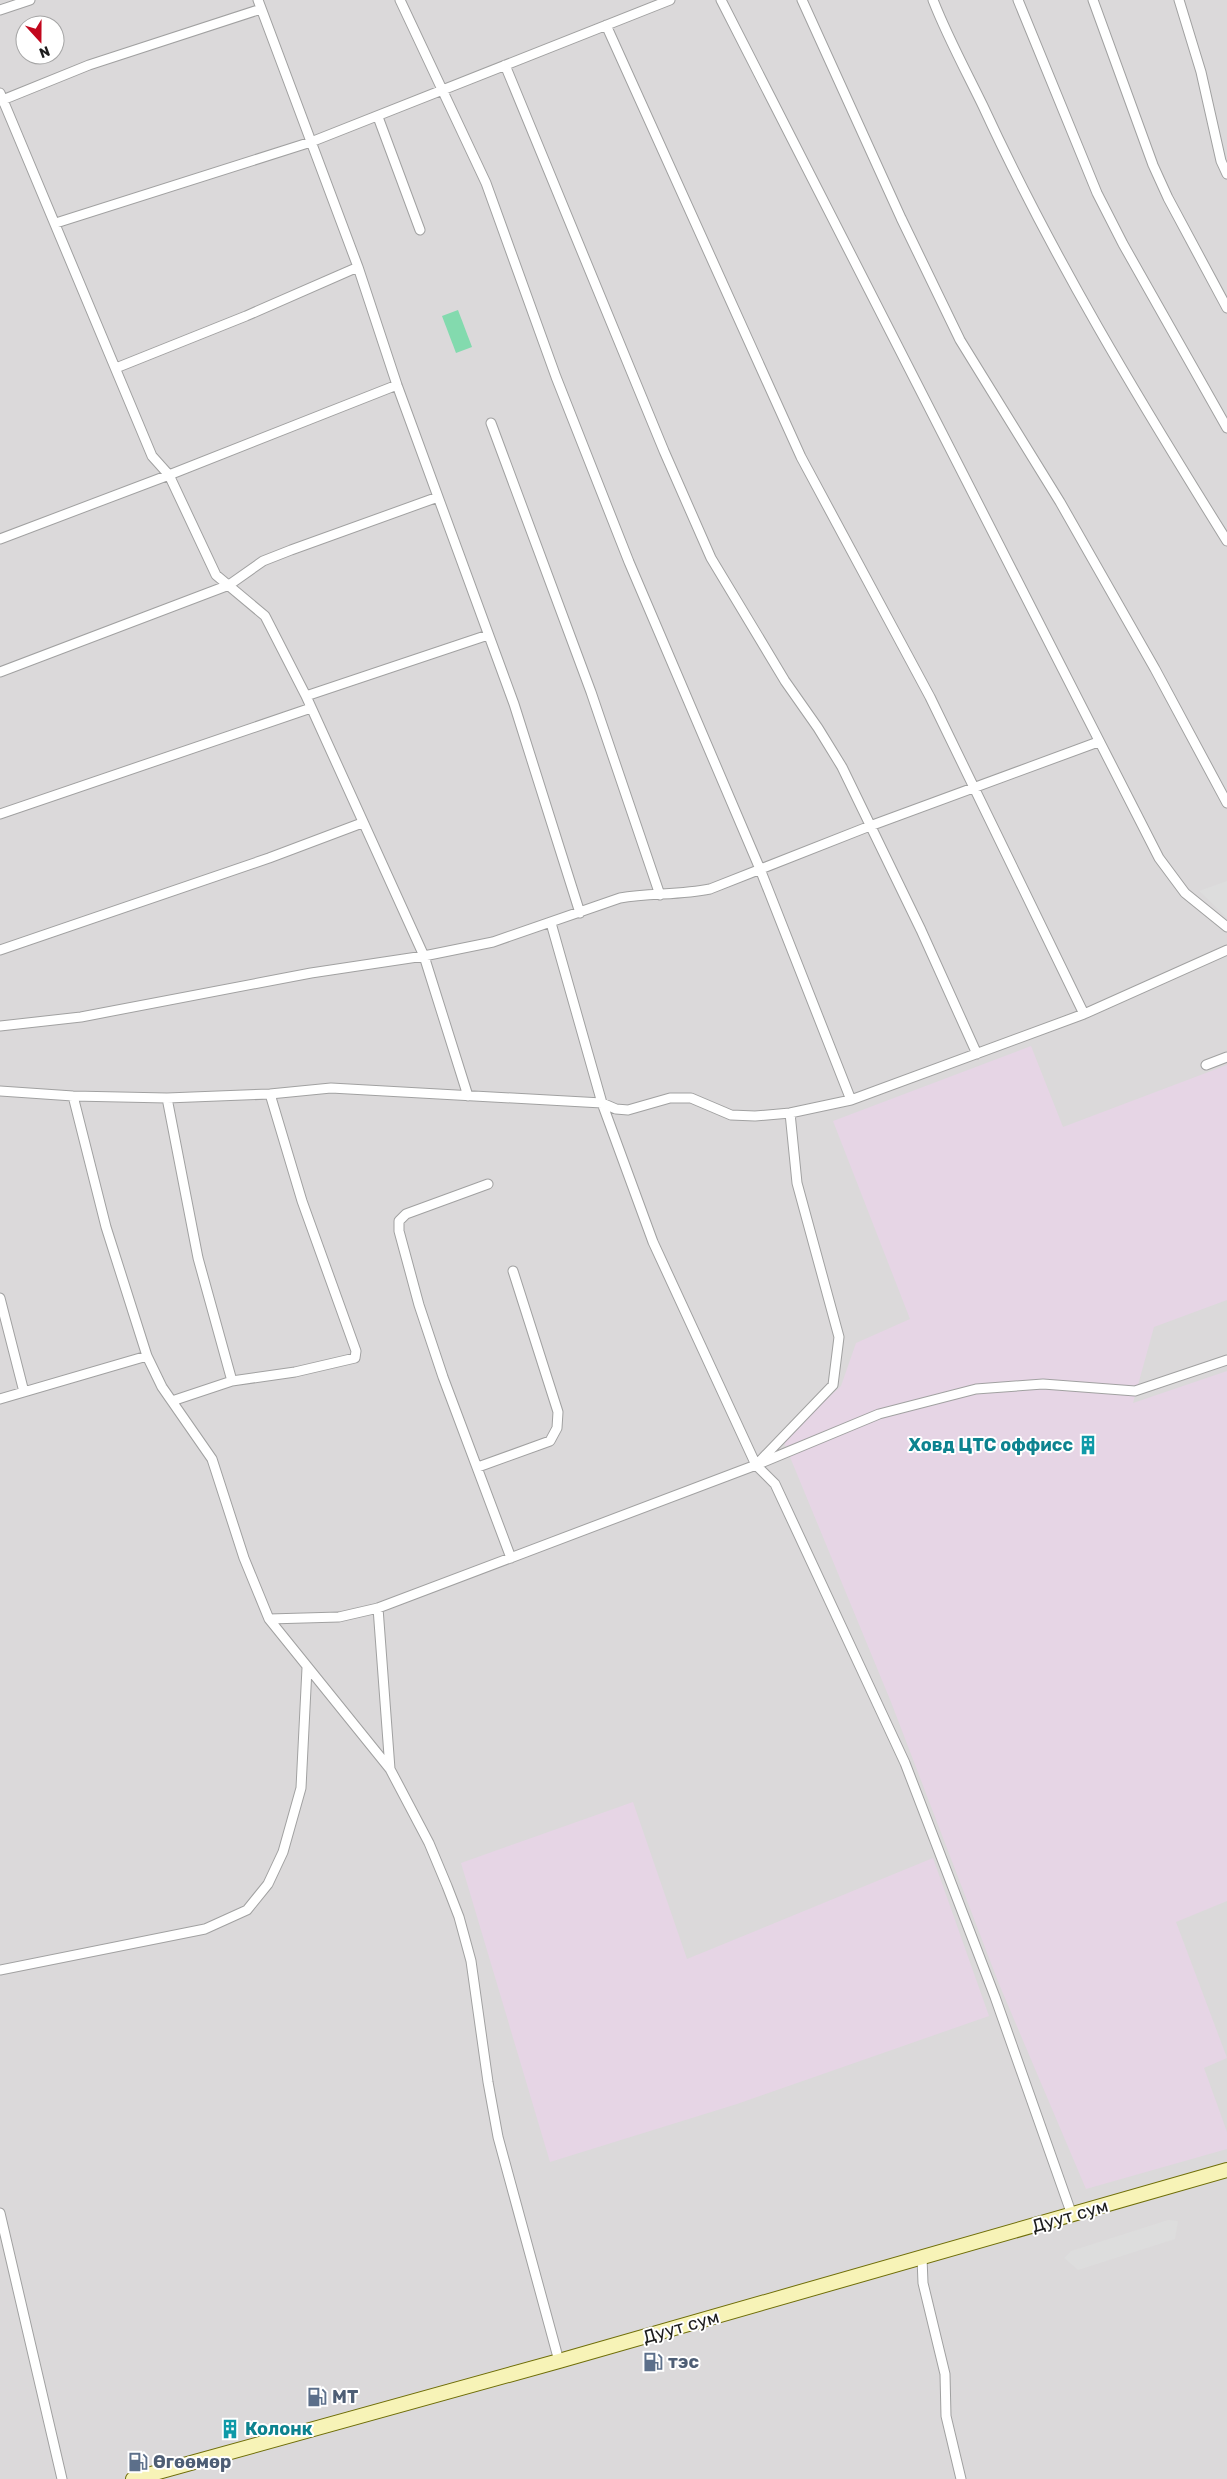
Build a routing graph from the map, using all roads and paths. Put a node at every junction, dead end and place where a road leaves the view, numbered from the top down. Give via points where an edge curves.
1 (30, 0) edge
2 (400, 0) edge
3 (670, 0) edge
4 (721, 0) edge
5 (802, 0) edge
6 (934, 0) edge
7 (1018, 0) edge
8 (1093, 0) edge
9 (1179, 0) edge
10 (259, 4) edge
11 (0, 10) edge
12 (606, 25) junction
13 (505, 65) junction
14 (443, 91) junction
15 (1, 98) edge
16 (378, 117) junction
17 (311, 142) junction
18 (1227, 174) edge
19 (56, 223) junction
20 (420, 230) dead end
21 (358, 266) junction
22 (1227, 308) edge
23 (116, 368) junction
24 (397, 385) junction
25 (491, 423) dead end
26 (1227, 428) edge
27 (169, 475) junction
28 (438, 498) junction
29 (0, 539) edge
30 (1227, 541) edge
31 (229, 585) junction
32 (488, 635) junction
33 (0, 672) edge
34 (306, 696) junction
35 (311, 708) junction
36 (1098, 742) junction
37 (975, 787) junction
38 (1227, 803) edge
39 (0, 814) edge
40 (362, 823) junction
41 (870, 826) junction
42 (760, 869) junction
43 (660, 895) junction
44 (580, 913) junction
45 (551, 923) junction
46 (1227, 927) edge
47 (0, 950) edge
48 (1227, 950) edge
49 (424, 956) junction
50 (1084, 1014) junction
51 (0, 1026) edge
52 (977, 1054) junction
53 (1227, 1057) edge
54 (1206, 1065) dead end
55 (0, 1091) edge
56 (270, 1094) junction
57 (73, 1096) junction
58 (468, 1096) junction
59 (167, 1098) junction
60 (851, 1100) junction
61 (602, 1103) junction
62 (790, 1113) junction
63 (488, 1184) dead end
64 (513, 1271) dead end
65 (0, 1298) edge
66 (147, 1356) junction
67 (1227, 1360) edge
68 (232, 1381) junction
69 (24, 1392) junction
70 (0, 1399) edge
71 (172, 1400) junction
72 (756, 1465) junction
73 (478, 1467) junction
74 (510, 1558) junction
75 (378, 1608) junction
76 (269, 1619) junction
77 (307, 1668) junction
78 (390, 1769) junction
79 (0, 1970) edge
80 (1227, 2170) edge
81 (0, 2213) edge
82 (1072, 2215) junction
83 (922, 2258) junction
84 (559, 2362) junction
85 (62, 2479) edge
86 (133, 2479) edge
87 (961, 2479) edge

1 - 11 street
2 - 14 street
3 - 12 street
4 - 36 street
5 - 38 street via 900,218 960,340 1070,519
6 - 30 street via 1021,187 1086,309
7 - 26 street via 1097,193
8 - 22 street via 1153,165
9 - 18 street
10 - 15 street
10 - 17 street
12 - 13 street
12 - 37 street via 802,457
13 - 14 street
13 - 41 street via 711,558 842,767
14 - 16 street
14 - 42 street via 486,183 556,377 630,562
15 - 19 street
16 - 17 street
16 - 20 street
17 - 19 street
17 - 21 street
19 - 23 street
21 - 23 street via 246,316
21 - 24 street
23 - 27 street via 152,456
24 - 27 street
24 - 28 street
25 - 43 street via 591,692
27 - 29 street
27 - 31 street via 216,575
28 - 31 street via 264,561
28 - 32 street
31 - 33 street
31 - 34 street via 265,616
32 - 34 street
32 - 44 street via 514,704
34 - 35 street
35 - 39 street
35 - 40 street
36 - 37 street
36 - 46 street via 1167,870 1185,893
37 - 41 street
37 - 50 street
40 - 47 street
40 - 49 street
41 - 42 street
41 - 52 street via 922,930
42 - 43 street via 710,889
42 - 60 street
43 - 44 street via 620,898
44 - 45 street
45 - 49 street via 493,942
45 - 61 street
48 - 50 street
49 - 51 street via 311,973 81,1017
49 - 58 street
50 - 52 street
52 - 60 street
53 - 54 street
55 - 57 street
56 - 58 street via 331,1088
56 - 59 street
56 - 68 street via 302,1201 356,1351 355,1358 295,1372
57 - 59 street
57 - 66 street via 106,1227
58 - 61 street
59 - 68 street via 198,1258
60 - 62 street
61 - 62 street via 628,1110 670,1098 691,1098 731,1115
61 - 72 street via 653,1242
62 - 72 street via 797,1183 839,1338 833,1385
63 - 73 street via 406,1214 399,1221 419,1305
64 - 73 street via 554,1396 557,1428 550,1441
65 - 69 street
66 - 69 street
66 - 71 street
67 - 72 street via 1135,1391 1043,1384 976,1389 879,1414
68 - 71 street
69 - 70 street
71 - 76 street via 212,1459 244,1558
72 - 74 street
72 - 82 street via 776,1484 905,1763 995,1997
73 - 74 street
74 - 75 street
75 - 76 street via 339,1617
75 - 78 street
76 - 77 street
77 - 78 street
77 - 79 street via 301,1788 284,1852 268,1884 247,1910 205,1929
78 - 84 street via 429,1843 461,1924 476,1989 495,2122
80 - 82 main road, Дуут сум
81 - 85 street
82 - 83 main road, Дуут сум
83 - 84 main road, Дуут сум
83 - 87 street via 923,2283 945,2374 946,2416
84 - 86 main road, Дуут сум

